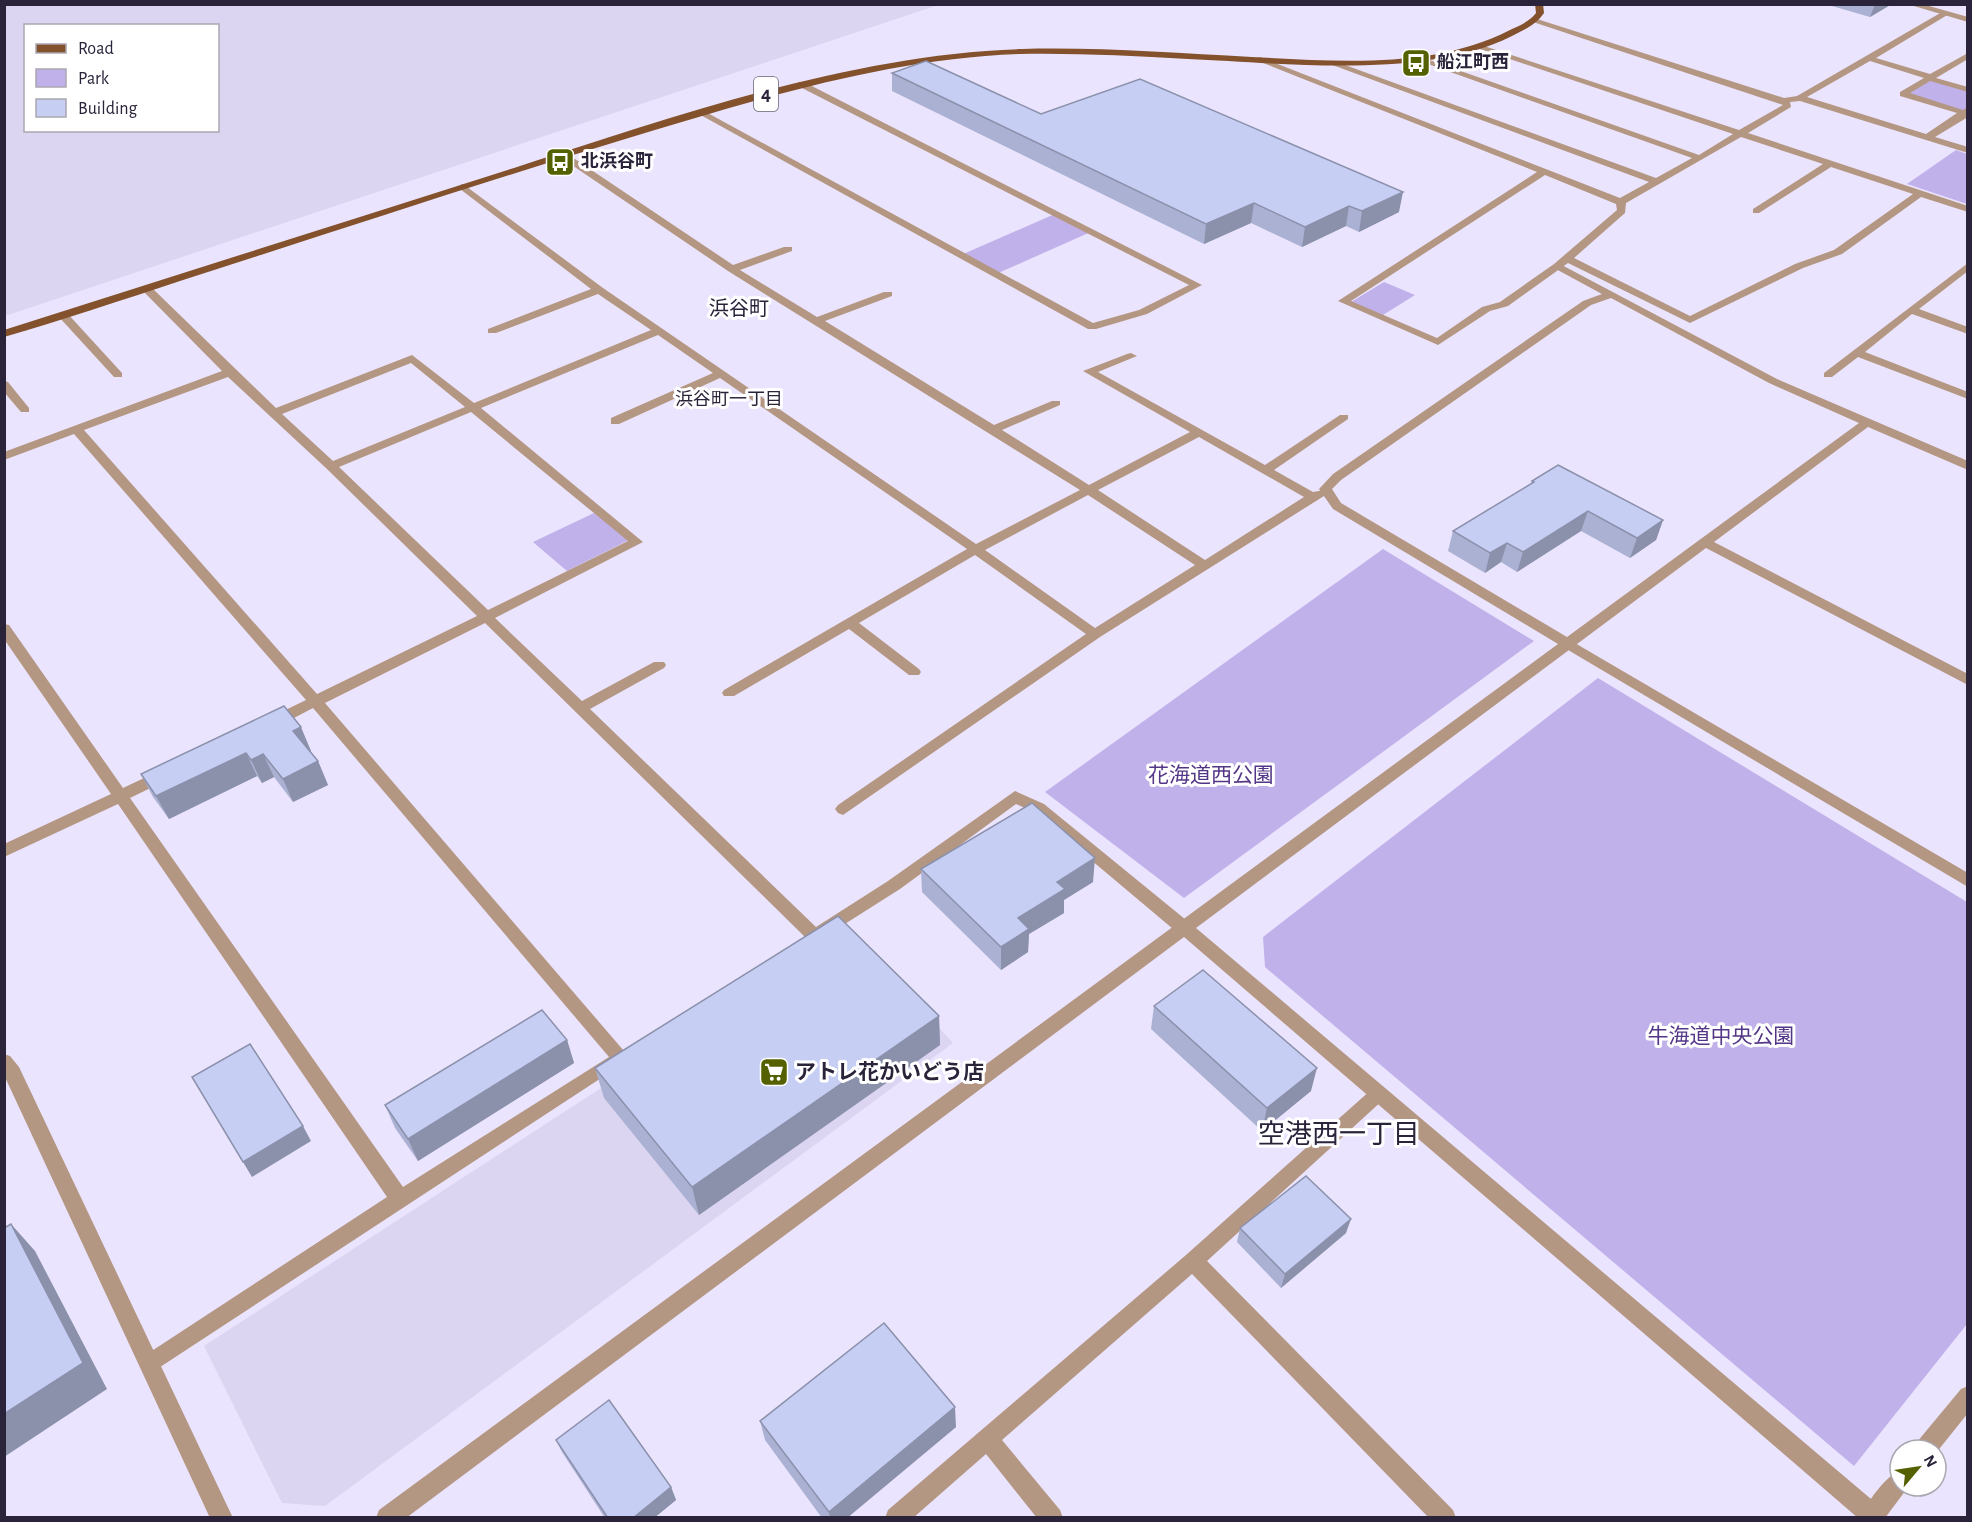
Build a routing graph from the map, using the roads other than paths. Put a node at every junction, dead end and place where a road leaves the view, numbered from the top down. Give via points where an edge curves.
1 (1539, 4) edge
2 (1911, 4) edge
3 (1945, 14) junction
4 (1968, 20) edge
5 (1534, 21) junction
6 (1478, 47) junction
7 (1968, 55) edge
8 (1868, 58) junction
9 (1257, 59) junction
10 (1418, 59) junction
11 (1331, 63) junction
12 (1929, 77) junction
13 (801, 84) junction
14 (1968, 90) edge
15 (1800, 98) junction
16 (1784, 101) junction
17 (1966, 112) edge
18 (701, 113) junction
19 (1741, 133) junction
20 (1928, 137) junction
21 (1968, 150) edge
22 (563, 155) junction
23 (1700, 158) junction
24 (1831, 163) junction
25 (1544, 172) junction
26 (1658, 182) junction
27 (464, 187) junction
28 (1920, 193) junction
29 (1621, 202) junction
30 (1968, 209) edge
31 (1756, 211) dead end
32 (788, 249) dead end
33 (1563, 262) junction
34 (732, 269) junction
35 (1965, 270) edge
36 (147, 289) junction
37 (599, 290) junction
38 (888, 294) dead end
39 (1610, 295) junction
40 (1912, 311) junction
41 (63, 315) junction
42 (816, 321) junction
43 (492, 331) dead end
44 (658, 331) junction
45 (1968, 331) edge
46 (4, 334) edge
47 (1857, 352) junction
48 (1131, 356) dead end
49 (230, 372) junction
50 (720, 374) junction
51 (118, 375) dead end
52 (1828, 375) dead end
53 (4, 384) edge
54 (1968, 396) edge
55 (1056, 403) dead end
56 (472, 407) junction
57 (25, 410) dead end
58 (275, 413) junction
59 (1344, 417) dead end
60 (615, 421) dead end
61 (1867, 423) junction
62 (77, 430) junction
63 (993, 430) junction
64 (1199, 432) junction
65 (4, 456) edge
66 (331, 466) junction
67 (1968, 466) edge
68 (1266, 470) junction
69 (1089, 490) junction
70 (1319, 493) junction
71 (1704, 542) junction
72 (975, 550) junction
73 (1203, 565) junction
74 (486, 617) junction
75 (851, 624) junction
76 (4, 628) edge
77 (1095, 634) junction
78 (1568, 644) junction
79 (659, 665) dead end
80 (914, 672) dead end
81 (1968, 680) edge
82 (729, 693) dead end
83 (316, 702) junction
84 (579, 709) junction
85 (262, 728) edge
86 (176, 769) edge
87 (122, 795) junction
88 (843, 809) dead end
89 (4, 851) edge
90 (1968, 881) edge
91 (1185, 929) junction
92 (813, 936) junction
93 (794, 948) edge
94 (640, 1046) edge
95 (621, 1058) junction
96 (4, 1061) edge
97 (1378, 1094) junction
98 (400, 1199) junction
99 (1193, 1261) junction
100 (151, 1363) junction
101 (1968, 1396) edge
102 (987, 1438) junction
103 (1935, 1438) edge
104 (1888, 1498) edge
105 (1874, 1517) edge
106 (222, 1518) edge
107 (387, 1518) edge
108 (896, 1518) edge
109 (1052, 1518) edge
110 (1445, 1518) edge

1 - 5 main road via 1540,13
2 - 3 street
3 - 4 street
3 - 8 street
5 - 6 main road, 4
5 - 16 street
6 - 10 main road, 4
6 - 19 street
7 - 12 street
8 - 12 street
8 - 15 street
9 - 11 main road, 4
9 - 13 main road, 4 via 1017,52 908,63
9 - 25 street
10 - 11 main road, 4
10 - 23 street
11 - 26 street
12 - 14 street
12 - 17 street via 1903,94
13 - 18 main road, 4
13 - 18 street via 1197,285 1143,312 1092,327
15 - 16 street
15 - 20 street
16 - 19 street via 1788,105
17 - 20 street
18 - 22 main road, 4
19 - 23 street
19 - 24 street
20 - 21 street
22 - 27 main road, 4
22 - 34 street
23 - 26 street
24 - 28 street
24 - 31 street
25 - 29 street
25 - 33 street via 1343,302 1438,342 1486,309 1504,304
26 - 29 street
27 - 36 main road, 4
27 - 37 street
28 - 30 street
28 - 33 street via 1838,252 1799,266 1690,320
29 - 33 street via 1622,211
32 - 34 street
33 - 39 street
34 - 42 street
35 - 40 street
36 - 41 main road, 4
36 - 49 street
37 - 43 street
37 - 44 street
38 - 42 street
39 - 61 street via 1773,381
39 - 70 street via 1587,303
40 - 45 street
40 - 47 street
41 - 46 main road, 4
41 - 51 street
42 - 63 street
44 - 50 street
44 - 56 street
47 - 52 street
47 - 54 street
48 - 64 street via 1089,371
49 - 58 street
49 - 62 street
50 - 60 street
50 - 72 street
53 - 57 street
55 - 63 street
56 - 58 street via 412,358
56 - 66 street
56 - 74 street via 637,542
58 - 66 street
59 - 68 street
61 - 67 street
61 - 71 street
62 - 65 street
62 - 83 street
63 - 69 street
64 - 68 street
64 - 69 street
66 - 74 street
68 - 70 street
69 - 72 street
69 - 73 street
70 - 73 street
70 - 78 street
71 - 78 street
71 - 81 street
72 - 75 street
72 - 77 street
73 - 77 street
74 - 83 street
74 - 84 street
75 - 80 street
75 - 82 street
76 - 87 street
77 - 88 street
78 - 90 street
78 - 91 street
79 - 84 street
83 - 85 street
83 - 95 street
84 - 92 street
86 - 87 street
87 - 89 street
87 - 98 street
91 - 92 street via 1039,808 1015,796 894,885
91 - 97 street
91 - 107 street
92 - 93 street
94 - 95 street
95 - 98 street
96 - 100 street via 13,1072
97 - 99 street
97 - 105 street
98 - 100 street
99 - 102 street
99 - 110 street
100 - 106 street
101 - 103 street
102 - 108 street
102 - 109 street
104 - 105 street

